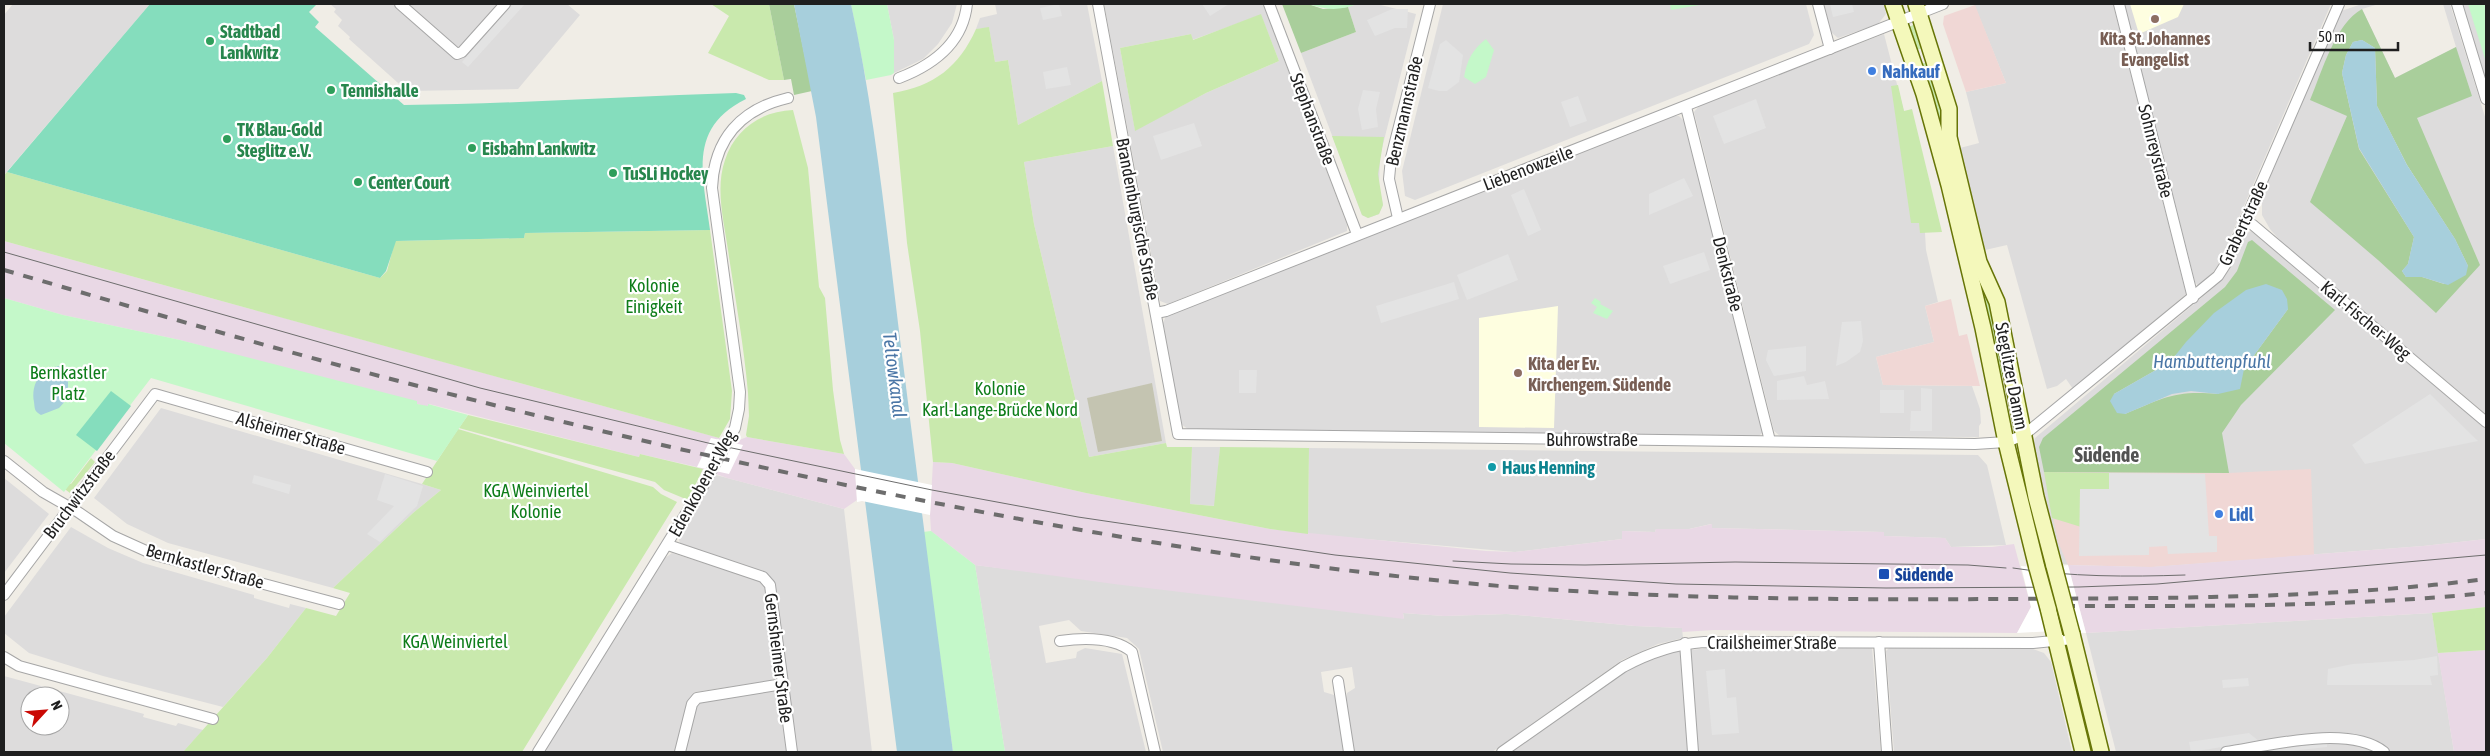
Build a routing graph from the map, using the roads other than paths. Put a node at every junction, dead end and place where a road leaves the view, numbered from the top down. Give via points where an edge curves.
1 (400, 4) edge
2 (505, 4) edge
3 (967, 4) edge
4 (1098, 4) edge
5 (1269, 4) edge
6 (1430, 4) edge
7 (1818, 4) edge
8 (1893, 4) edge
9 (1943, 4) edge
10 (2118, 4) edge
11 (2339, 4) edge
12 (2457, 4) edge
13 (1918, 8) edge
14 (1899, 21) junction
15 (1830, 49) junction
16 (899, 78) dead end
17 (788, 98) dead end
18 (2486, 99) edge
19 (1686, 107) junction
20 (1398, 218) junction
21 (2245, 221) junction
22 (1357, 234) junction
23 (2193, 298) junction
24 (1156, 312) junction
25 (155, 394) joint
26 (2486, 422) edge
27 (1178, 434) joint
28 (2024, 435) junction
29 (1770, 441) junction
30 (2006, 442) junction
31 (4, 460) edge
32 (427, 472) dead end
33 (70, 507) junction
34 (668, 545) junction
35 (4, 595) edge
36 (339, 604) dead end
37 (2055, 636) junction
38 (2073, 637) junction
39 (1060, 642) dead end
40 (1879, 642) junction
41 (1685, 643) junction
42 (4, 657) edge
43 (1338, 681) dead end
44 (783, 684) junction
45 (213, 719) dead end
46 (538, 752) edge
47 (680, 752) edge
48 (792, 752) edge
49 (1155, 752) edge
50 (1349, 752) edge
51 (1502, 752) edge
52 (1693, 752) edge
53 (1887, 752) edge
54 (2083, 752) edge
55 (2101, 752) edge
56 (2226, 752) edge
57 (2384, 752) edge

1 - 2 street via 457,54
3 - 16 street via 958,31 940,57
4 - 24 street, Brandenburgische Straße
5 - 22 street, Stephanstraße
6 - 20 street, Benzmannstraße via 1391,158 1389,179
7 - 15 street
8 - 14 main road, Steglitzer Damm
9 - 13 street, Liebenowzeile
10 - 23 street, Sohnreystraße
11 - 21 street, Grabertstraße
12 - 18 street
13 - 14 street, Liebenowzeile
13 - 28 main road, Steglitzer Damm via 1949,109 1949,137 1979,262 1997,302
14 - 15 street, Liebenowzeile
14 - 30 main road, Steglitzer Damm via 1924,94 1949,185 1984,328
15 - 19 street, Liebenowzeile
17 - 34 street, Edenkobener Weg via 764,105 740,122 728,135 714,164 712,188 740,404 735,428
19 - 20 street, Liebenowzeile
19 - 29 street, Denkstraße
20 - 22 street, Liebenowzeile
21 - 23 street, Grabertstraße via 2218,276
21 - 26 street, Karl-Fischer-Weg via 2253,224
22 - 24 street, Liebenowzeile
23 - 28 street, Grabertstraße
24 - 27 street, Brandenburgische Straße
25 - 32 street, Alsheimer Straße
25 - 33 street, Bruchwitzstraße
27 - 29 street, Buhrowstraße
28 - 30 street, Grabertstraße
28 - 38 main road, Steglitzer Damm, bridge
29 - 30 street, Buhrowstraße
30 - 37 main road, Steglitzer Damm, bridge
31 - 33 street, Bernkastler Straße via 43,492
33 - 35 street, Bruchwitzstraße
33 - 36 street, Bernkastler Straße via 113,536 155,555
34 - 44 street, Gernsheimer Straße via 767,580
34 - 46 street, Edenkobener Weg
37 - 38 street, Crailsheimer Straße
37 - 40 street, Crailsheimer Straße via 2033,642
37 - 54 main road, Steglitzer Damm
38 - 55 main road, Steglitzer Damm
39 - 49 street via 1080,639 1108,642 1125,646 1132,652
40 - 41 street, Crailsheimer Straße
40 - 53 street
41 - 51 street, Crailsheimer Straße via 1657,651 1623,667
41 - 52 street
42 - 45 street via 19,666
43 - 50 street
44 - 47 street via 697,698 692,704
44 - 48 street, Gernsheimer Straße
56 - 57 street via 2324,739 2361,741

